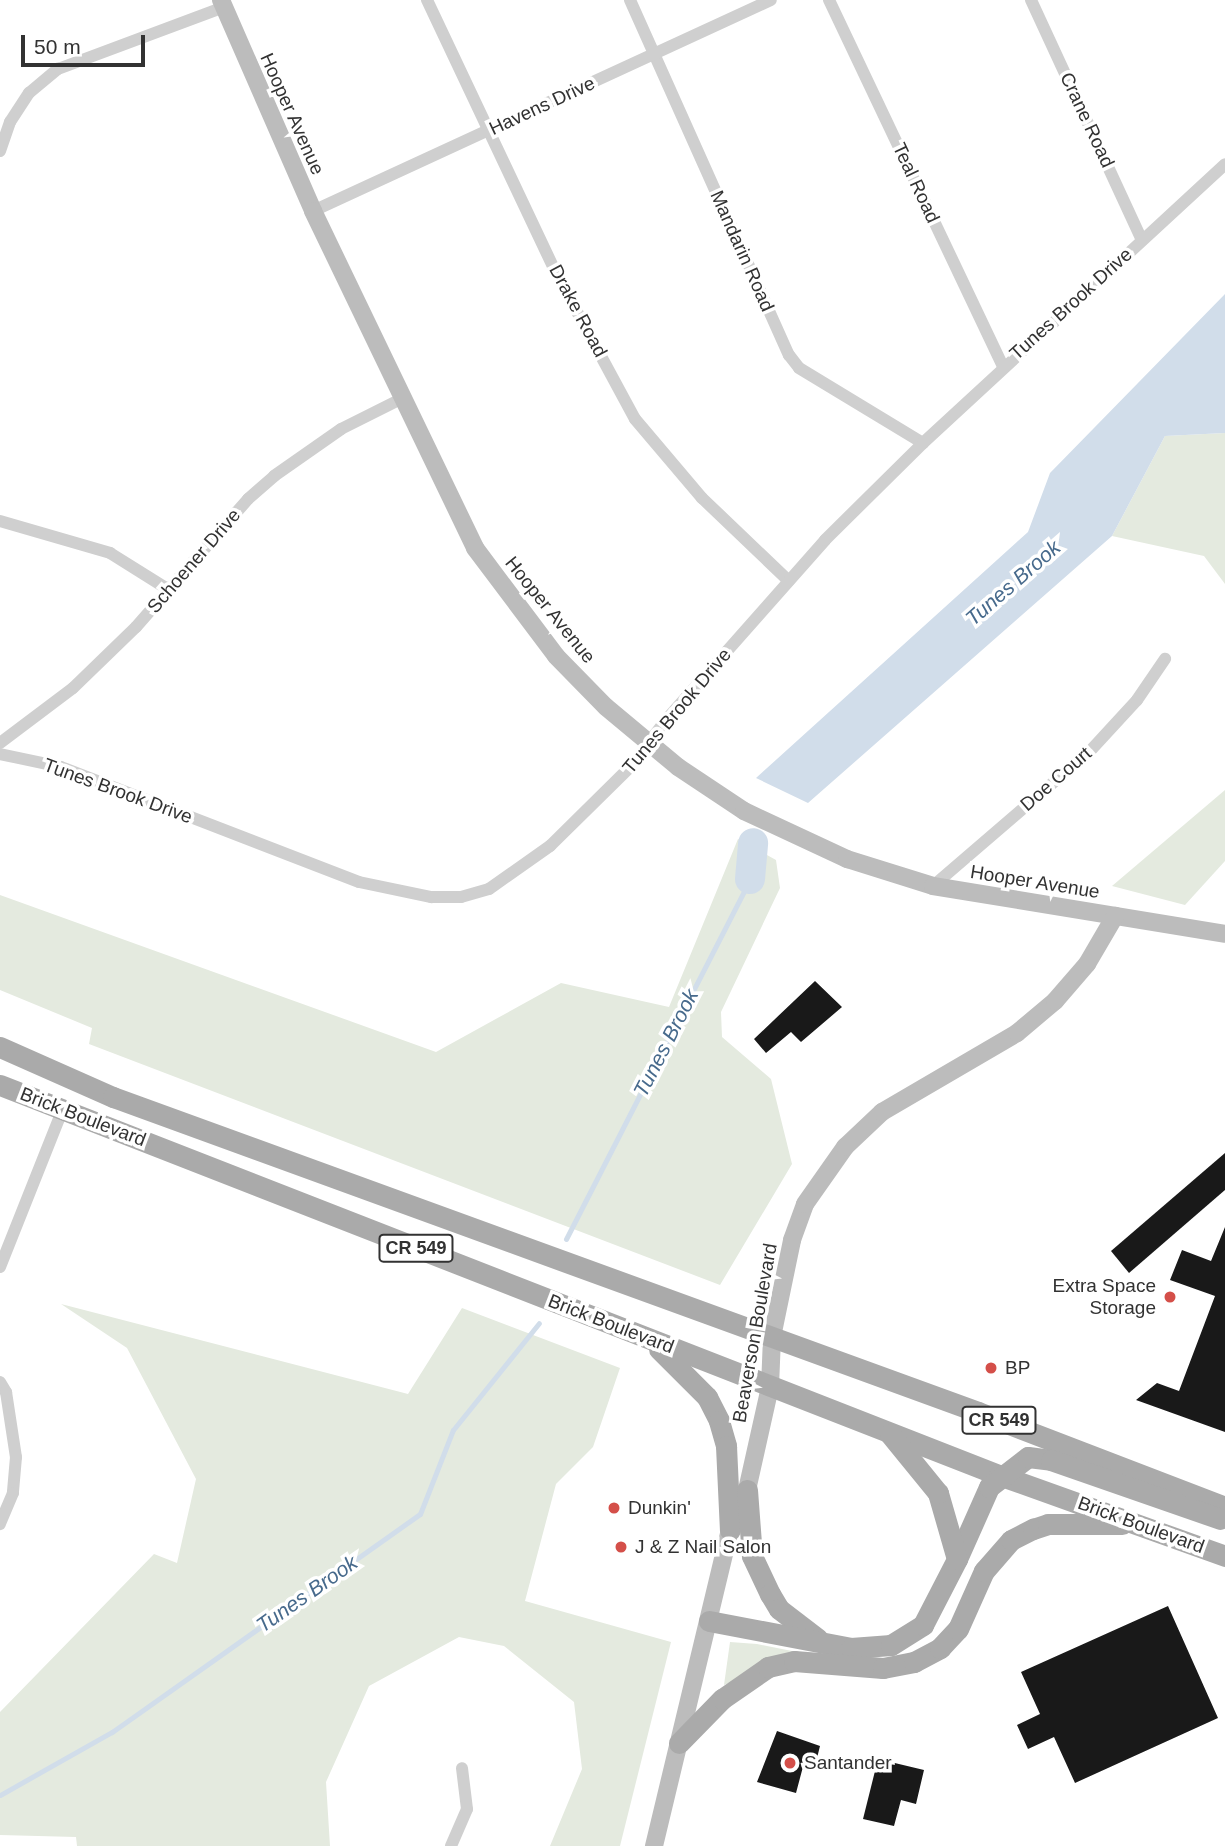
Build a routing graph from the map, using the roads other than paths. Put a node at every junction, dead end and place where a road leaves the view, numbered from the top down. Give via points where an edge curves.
1 (427, 0) edge
2 (630, 0) edge
3 (771, 0) edge
4 (829, 0) edge
5 (1031, 0) edge
6 (222, 4) edge
7 (655, 54) junction
8 (489, 131) junction
9 (0, 151) edge
10 (1225, 164) edge
11 (313, 211) junction
12 (1142, 240) junction
13 (1003, 366) junction
14 (401, 399) junction
15 (923, 443) junction
16 (0, 521) edge
17 (789, 581) junction
18 (169, 590) junction
19 (1165, 659) dead end
20 (0, 743) edge
21 (650, 744) junction
22 (0, 754) edge
23 (933, 886) junction
24 (1115, 916) junction
25 (1225, 934) edge
26 (0, 1047) edge
27 (0, 1085) edge
28 (113, 1097) junction
29 (63, 1109) junction
30 (0, 1268) edge
31 (772, 1337) junction
32 (647, 1338) junction
33 (0, 1382) edge
34 (770, 1387) junction
35 (886, 1430) junction
36 (999, 1475) junction
37 (747, 1490) junction
38 (1225, 1507) edge
39 (1225, 1521) edge
40 (0, 1524) edge
41 (1146, 1525) junction
42 (730, 1530) junction
43 (1225, 1556) edge
44 (957, 1559) junction
45 (709, 1621) junction
46 (823, 1643) junction
47 (679, 1742) junction
48 (462, 1768) dead end
49 (451, 1846) edge
50 (654, 1846) edge

1 - 8 street, Drake Road
2 - 7 street, Mandarin Road
3 - 7 street, Havens Drive
4 - 13 street, Teal Road
5 - 12 street, Crane Road
6 - 9 street via 58,69 29,93 10,122
6 - 11 main road, Hooper Avenue
7 - 8 street, Havens Drive
7 - 15 street, Mandarin Road via 789,355 799,368
8 - 11 street, Havens Drive
8 - 17 street, Drake Road via 555,271 635,419 702,498
10 - 12 street, Tunes Brook Drive
11 - 14 main road, Hooper Avenue
12 - 13 street, Tunes Brook Drive
13 - 15 street, Tunes Brook Drive
14 - 18 street, Schoener Drive via 341,429 274,475
14 - 21 main road, Hooper Avenue via 475,548 512,601 556,656
15 - 17 street, Tunes Brook Drive
16 - 18 street via 110,554
17 - 21 street, Tunes Brook Drive
18 - 20 street, Schoener Drive via 73,688
19 - 23 street, Doe Court via 1138,700 1091,750
21 - 22 street, Tunes Brook Drive via 517,873 489,889 461,897 431,897 359,882 61,767
21 - 23 main road, Hooper Avenue via 718,794 782,831 847,859
23 - 24 main road, Hooper Avenue
24 - 25 main road, Hooper Avenue
24 - 31 main road, Beaverson Boulevard via 1087,964 1055,1001 1017,1033 882,1112 845,1147 805,1204 792,1240
26 - 28 main road, Brick Boulevard / CR 549
27 - 29 main road, Brick Boulevard / CR 549
28 - 29 main road
28 - 31 main road, Brick Boulevard / CR 549
29 - 30 street
29 - 32 main road, Brick Boulevard / CR 549
31 - 34 main road, Beaverson Boulevard
31 - 38 main road, Brick Boulevard / CR 549
32 - 34 main road, Brick Boulevard / CR 549
32 - 42 main road via 699,1388 719,1421 726,1446
33 - 40 street via 6,1392 16,1457 13,1493
34 - 35 main road, Brick Boulevard / CR 549
34 - 37 main road, Beaverson Boulevard
35 - 36 main road, Brick Boulevard / CR 549
35 - 44 main road via 938,1493
36 - 39 main road via 1027,1457 1051,1460
36 - 41 main road, Brick Boulevard / CR 549
36 - 44 main road via 989,1487
37 - 42 main road, Beaverson Boulevard
37 - 46 main road via 752,1556 770,1594 779,1609
41 - 43 main road, Brick Boulevard / CR 549
41 - 47 main road via 1048,1524 1032,1529 1011,1540 984,1572 958,1629 940,1648 914,1662 883,1668 794,1661 768,1667 722,1699
42 - 45 main road, Beaverson Boulevard
44 - 46 main road via 934,1610 910,1636 876,1648
45 - 46 main road
45 - 47 main road, Beaverson Boulevard
47 - 50 main road, Beaverson Boulevard
48 - 49 street via 467,1809

